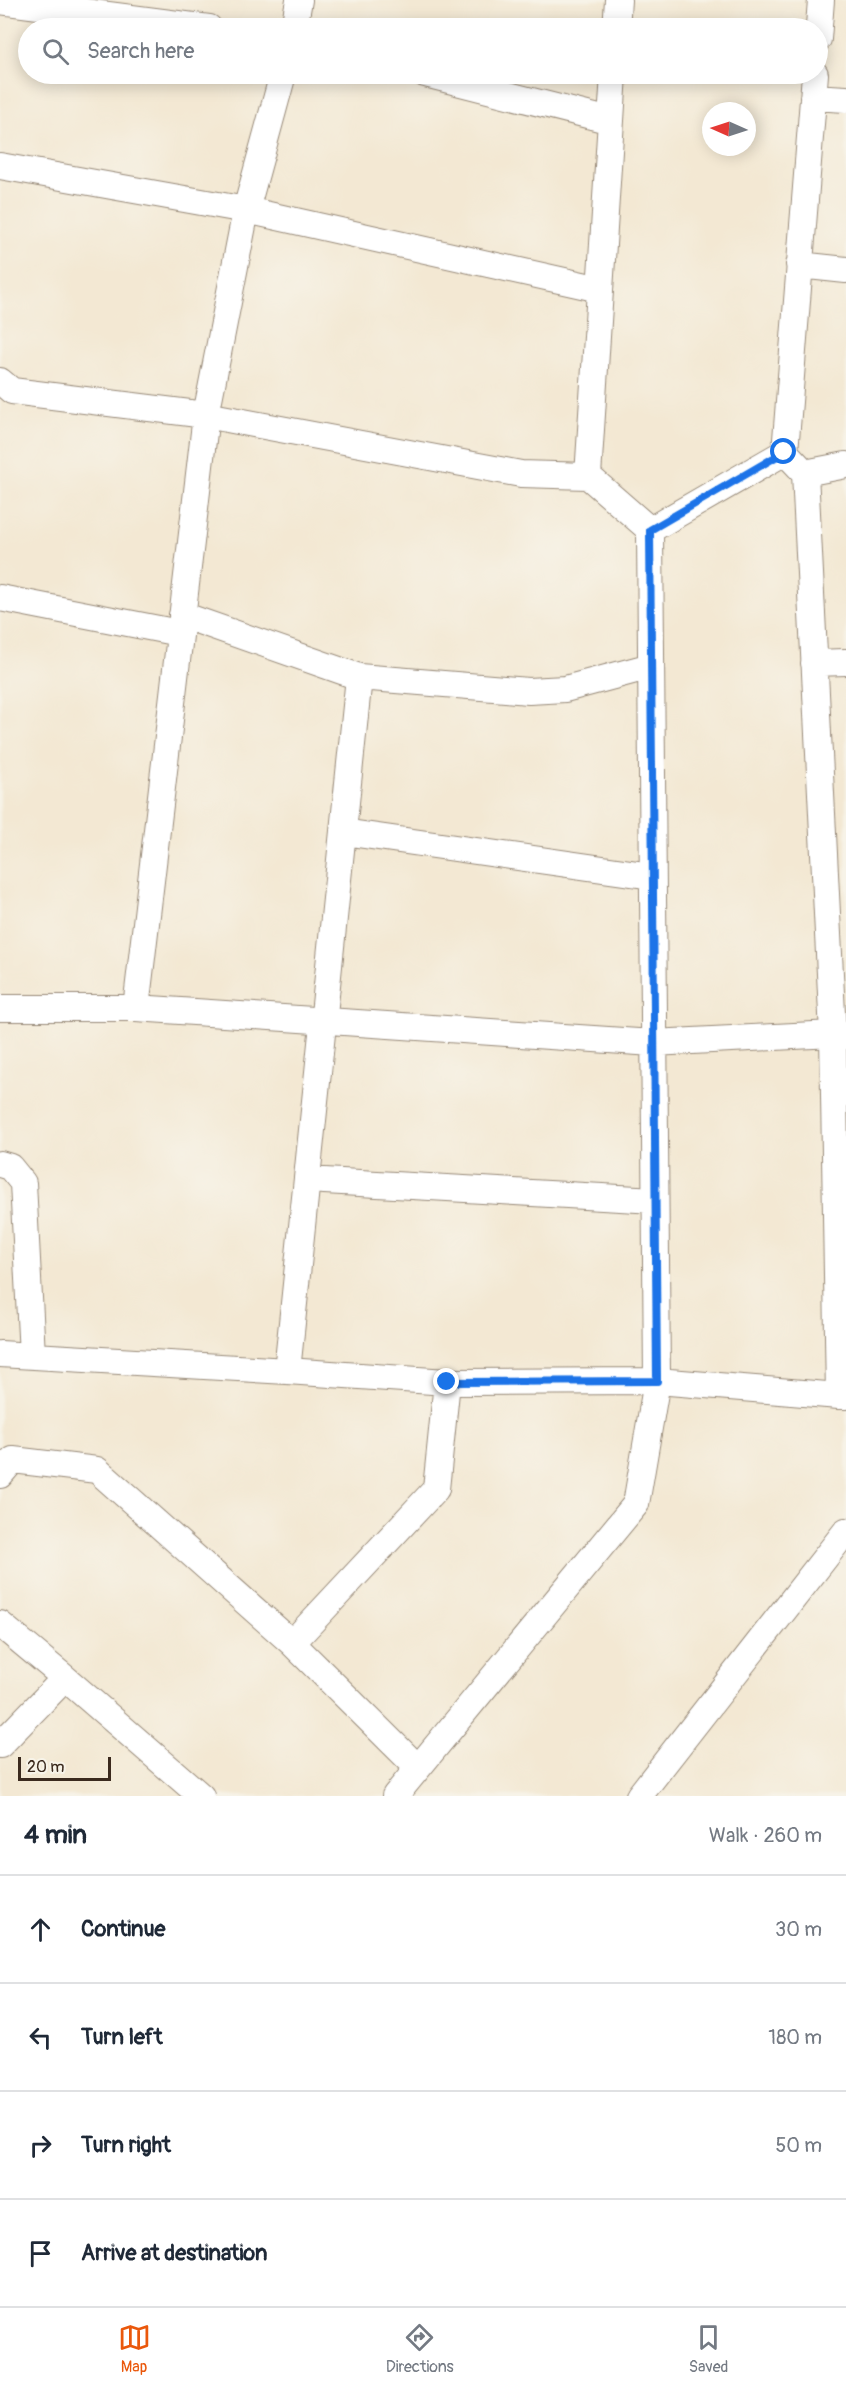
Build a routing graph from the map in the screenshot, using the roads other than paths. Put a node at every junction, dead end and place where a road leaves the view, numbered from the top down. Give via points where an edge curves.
1 (299, 0) edge
2 (618, 0) edge
3 (821, 0) edge
4 (0, 1) edge
5 (132, 18) edge
6 (296, 18) edge
7 (617, 18) edge
8 (820, 18) edge
9 (280, 84) edge
10 (465, 84) edge
11 (613, 84) edge
12 (814, 85) edge
13 (846, 99) edge
14 (611, 121) junction
15 (0, 166) edge
16 (246, 210) junction
17 (800, 265) junction
18 (846, 270) edge
19 (600, 289) junction
20 (0, 381) edge
21 (206, 415) junction
22 (784, 452) junction
23 (846, 465) edge
24 (805, 473) junction
25 (588, 476) junction
26 (650, 530) junction
27 (0, 598) edge
28 (181, 624) junction
29 (846, 662) edge
30 (814, 663) junction
31 (651, 666) junction
32 (358, 677) junction
33 (343, 832) junction
34 (835, 865) edge
35 (652, 876) junction
36 (0, 1008) edge
37 (136, 1008) junction
38 (323, 1021) junction
39 (833, 1034) junction
40 (653, 1043) junction
41 (0, 1164) edge
42 (307, 1180) junction
43 (655, 1200) junction
44 (0, 1354) edge
45 (32, 1355) junction
46 (287, 1371) junction
47 (657, 1381) junction
48 (447, 1382) junction
49 (842, 1396) edge
50 (0, 1475) edge
51 (846, 1531) edge
52 (0, 1624) edge
53 (292, 1643) junction
54 (65, 1678) junction
55 (0, 1745) edge
56 (418, 1768) junction
57 (192, 1793) edge
58 (395, 1796) edge
59 (639, 1796) edge

1 - 6 street
2 - 7 street
3 - 8 street
4 - 5 street
9 - 16 street
10 - 14 street
11 - 14 street
12 - 13 street
12 - 17 street
14 - 19 street
15 - 16 street
16 - 19 street
16 - 21 street
17 - 18 street
17 - 22 street
19 - 25 street
20 - 21 street via 12,391
21 - 25 street via 520,474
21 - 28 street
22 - 24 street
22 - 26 street
23 - 24 street
24 - 30 street
25 - 26 street
26 - 31 street
27 - 28 street
28 - 32 street
28 - 37 street
29 - 30 street
30 - 34 street
31 - 32 street via 564,689 529,691
31 - 35 street
32 - 33 street
33 - 35 street
33 - 38 street
34 - 39 street
35 - 40 street
36 - 37 street
37 - 38 street
38 - 40 street
38 - 42 street
39 - 40 street
39 - 49 street
40 - 43 street
41 - 45 street via 10,1167 23,1183
42 - 43 street
42 - 46 street
43 - 47 street
44 - 45 street
45 - 46 street
46 - 48 street
47 - 48 street
47 - 49 street
47 - 56 street via 636,1504
48 - 53 street via 436,1489
50 - 53 street via 13,1460 97,1470
51 - 59 street
52 - 54 street
53 - 56 street
54 - 55 street
54 - 57 street
56 - 58 street

